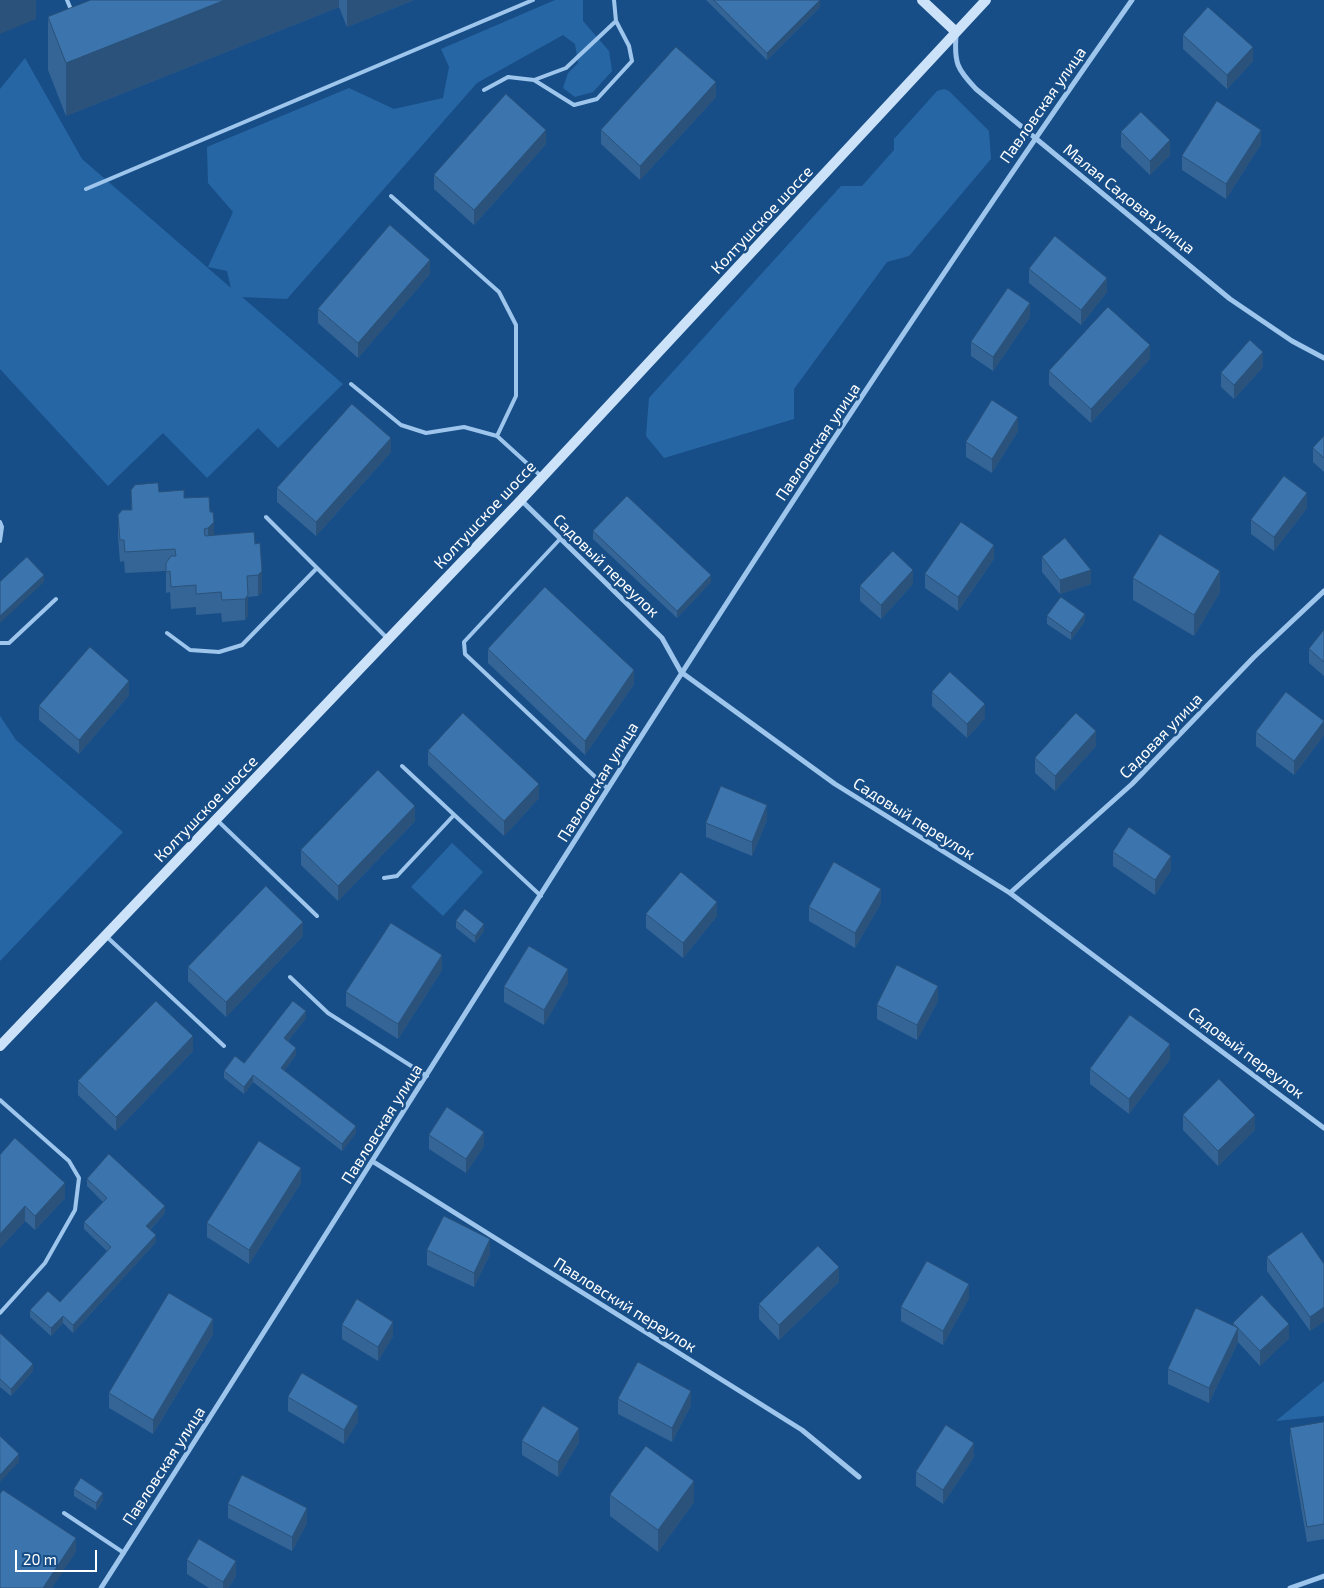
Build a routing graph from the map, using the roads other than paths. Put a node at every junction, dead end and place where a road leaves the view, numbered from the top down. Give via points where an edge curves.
1 (67, 0) edge
2 (533, 0) edge
3 (614, 0) edge
4 (922, 0) edge
5 (986, 0) edge
6 (1132, 0) edge
7 (82, 11) edge
8 (616, 21) junction
9 (956, 32) junction
10 (534, 80) junction
11 (484, 90) dead end
12 (1034, 138) junction
13 (86, 189) dead end
14 (391, 196) dead end
15 (1324, 358) edge
16 (351, 384) dead end
17 (497, 436) junction
18 (542, 477) junction
19 (521, 500) junction
20 (266, 517) dead end
21 (0, 522) edge
22 (560, 539) junction
23 (0, 542) edge
24 (317, 568) junction
25 (1324, 590) edge
26 (56, 599) dead end
27 (167, 633) dead end
28 (388, 639) junction
29 (0, 642) edge
30 (681, 672) junction
31 (402, 766) dead end
32 (608, 790) junction
33 (454, 815) junction
34 (216, 819) junction
35 (384, 878) dead end
36 (1010, 893) junction
37 (541, 896) junction
38 (317, 916) dead end
39 (106, 935) junction
40 (290, 977) dead end
41 (0, 1046) edge
42 (224, 1046) dead end
43 (426, 1076) junction
44 (0, 1100) edge
45 (1324, 1128) edge
46 (372, 1162) junction
47 (0, 1313) edge
48 (859, 1477) dead end
49 (64, 1513) dead end
50 (124, 1553) junction
51 (1324, 1576) edge
52 (101, 1588) edge
53 (1290, 1588) edge

1 - 7 lane via 73,15
2 - 13 lane
3 - 8 lane
4 - 9 main road
5 - 9 main road, Колтушское шоссе
6 - 12 street, Павловская улица
8 - 10 lane via 566,68
8 - 10 lane via 629,46 632,61 597,99 574,105
9 - 12 street, Малая Садовая улица via 954,52 959,71
9 - 18 main road, Колтушское шоссе
10 - 11 lane via 508,77
12 - 15 street, Малая Садовая улица via 1230,299 1292,341
12 - 30 street, Павловская улица
14 - 17 lane via 499,292 516,325 516,396
16 - 17 lane via 401,425 426,433 464,426
17 - 18 lane
18 - 19 main road, Колтушское шоссе
19 - 22 street, Садовый переулок
19 - 28 main road, Колтушское шоссе
20 - 24 lane
21 - 23 lane
22 - 30 street, Садовый переулок via 662,638
22 - 32 lane via 464,642 465,654
24 - 27 lane via 242,645 219,652 190,650
24 - 28 lane
25 - 36 street, Садовая улица via 1254,657 1132,784
26 - 29 lane via 9,643
28 - 34 main road, Колтушское шоссе
30 - 32 street, Павловская улица
30 - 36 street, Садовый переулок via 835,784
31 - 33 lane
32 - 37 street, Павловская улица
33 - 35 lane via 397,876
33 - 37 lane
34 - 38 lane
34 - 39 main road, Колтушское шоссе
36 - 45 street, Садовый переулок
37 - 43 street, Павловская улица
39 - 41 main road, Колтушское шоссе
39 - 42 lane
40 - 43 lane via 328,1013
43 - 46 street, Павловская улица
44 - 47 lane via 69,1161 79,1178 75,1210 45,1263
46 - 48 street, Павловский переулок via 802,1430
46 - 50 street, Павловская улица
49 - 50 lane
50 - 52 street, Павловская улица
51 - 53 street

